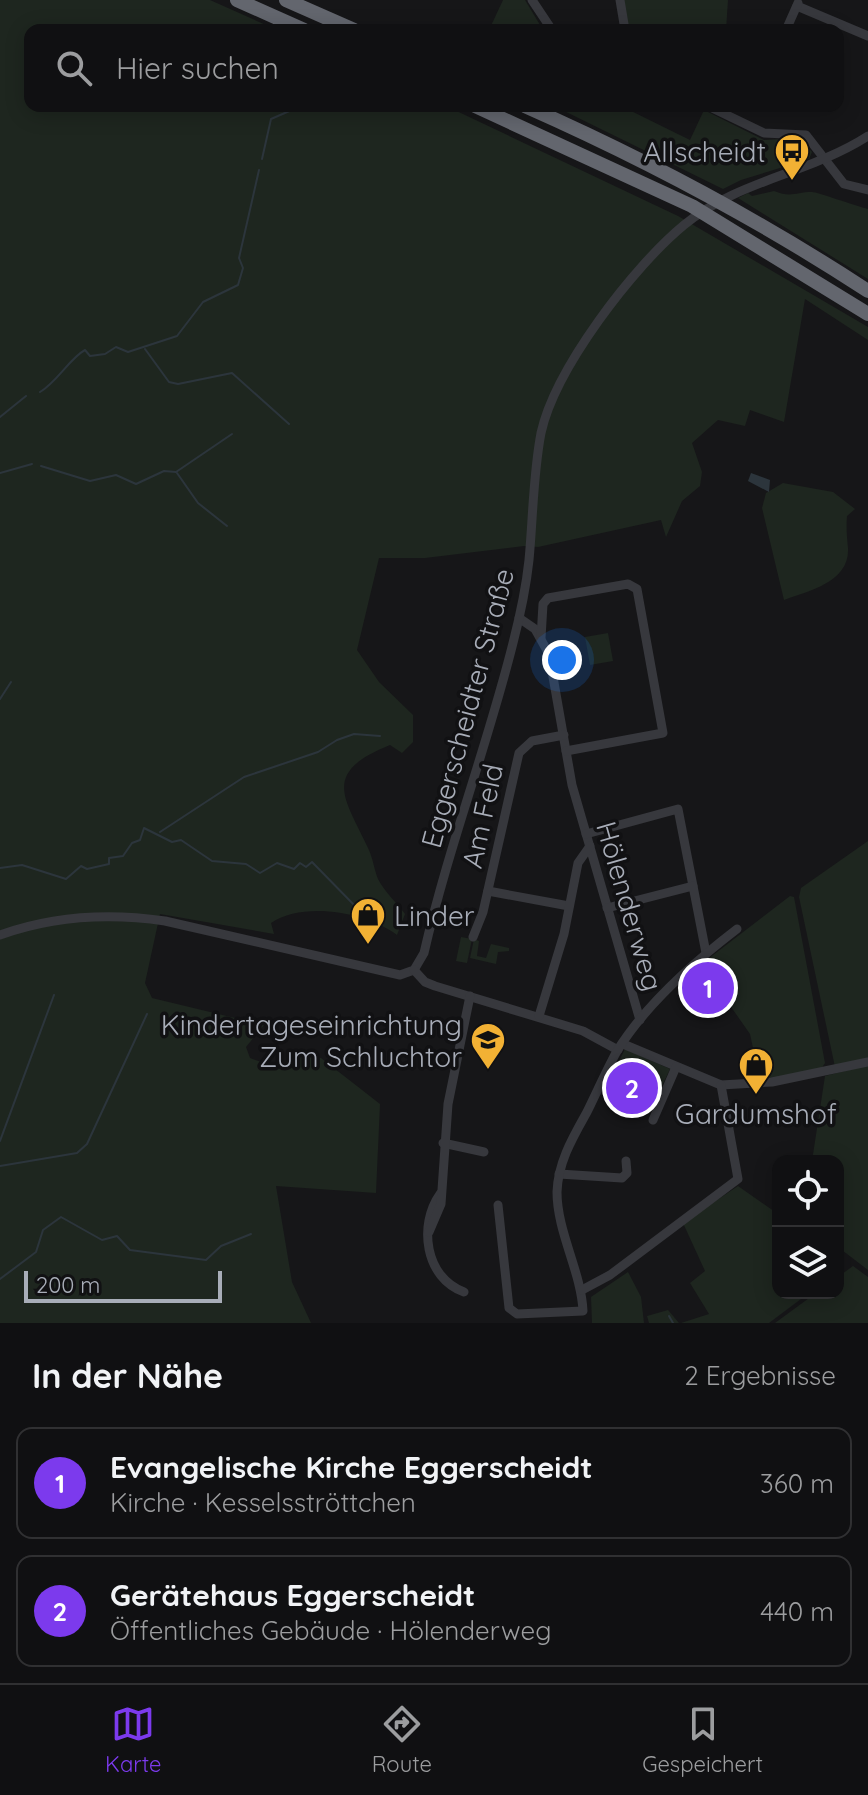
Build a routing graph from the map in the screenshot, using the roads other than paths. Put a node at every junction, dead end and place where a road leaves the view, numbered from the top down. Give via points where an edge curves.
1 (237, 0) edge
2 (286, 0) edge
3 (532, 0) edge
4 (620, 0) edge
5 (798, 3) edge
6 (291, 24) edge
7 (340, 24) edge
8 (548, 24) edge
9 (624, 24) edge
10 (789, 24) edge
11 (843, 24) edge
12 (844, 25) edge
13 (868, 36) edge
14 (488, 112) edge
15 (539, 112) edge
16 (553, 112) edge
17 (722, 112) edge
18 (586, 133) junction
19 (868, 136) edge
20 (825, 160) junction
21 (868, 190) edge
22 (868, 291) edge
23 (868, 314) edge
24 (518, 622) junction
25 (541, 638) junction
26 (564, 735) junction
27 (566, 751) junction
28 (586, 834) junction
29 (590, 846) junction
30 (693, 886) junction
31 (488, 891) junction
32 (569, 906) junction
33 (607, 908) junction
34 (737, 929) dead end
35 (0, 935) edge
36 (473, 937) dead end
37 (706, 953) junction
38 (414, 970) junction
39 (470, 996) junction
40 (539, 1016) junction
41 (640, 1020) junction
42 (621, 1047) junction
43 (868, 1062) edge
44 (676, 1067) junction
45 (721, 1085) junction
46 (653, 1120) dead end
47 (443, 1143) junction
48 (484, 1152) dead end
49 (626, 1161) dead end
50 (559, 1174) junction
51 (498, 1205) dead end
52 (582, 1290) junction
53 (464, 1292) dead end

1 - 6 highway
2 - 7 highway
3 - 8 street
4 - 9 street
5 - 10 street
5 - 11 street
12 - 13 street
14 - 23 highway via 692,206
15 - 18 highway
16 - 18 highway
17 - 20 street via 764,133 806,135
18 - 22 highway via 740,211
19 - 20 street, Eggerscheidter Straße
20 - 21 street via 844,184
20 - 24 street, Eggerscheidter Straße via 740,189 680,228 632,279 557,389 541,435
24 - 25 street, Hölenderweg via 533,627
24 - 38 street, Eggerscheidter Straße via 424,953
25 - 26 street, Hölenderweg via 550,658
25 - 27 street via 546,599 635,586 663,733
26 - 27 street, Hölenderweg
26 - 31 street, Am Feld via 532,741 519,753
27 - 28 street, Hölenderweg
28 - 29 street, Hölenderweg
28 - 30 street via 678,809
29 - 32 street via 578,863
29 - 33 street, Hölenderweg
30 - 33 street
30 - 37 street
31 - 32 street, Am Feld
31 - 36 street, Am Feld
32 - 40 street
33 - 41 street, Hölenderweg
34 - 37 street
35 - 38 street via 65,919 128,917 400,975
37 - 41 street
38 - 39 street via 425,982
39 - 40 street
39 - 47 street
40 - 42 street
41 - 42 street, Hölenderweg
42 - 44 street
42 - 50 street, Hölenderweg
43 - 45 street via 772,1082
44 - 45 street
44 - 46 street
45 - 52 street via 738,1179 610,1275
47 - 48 street
47 - 53 street via 441,1204 429,1232 432,1263 452,1288
49 - 50 street via 622,1178
50 - 52 street, Hölenderweg via 558,1205
51 - 52 street, Hölenderweg via 509,1308 517,1314 583,1311

